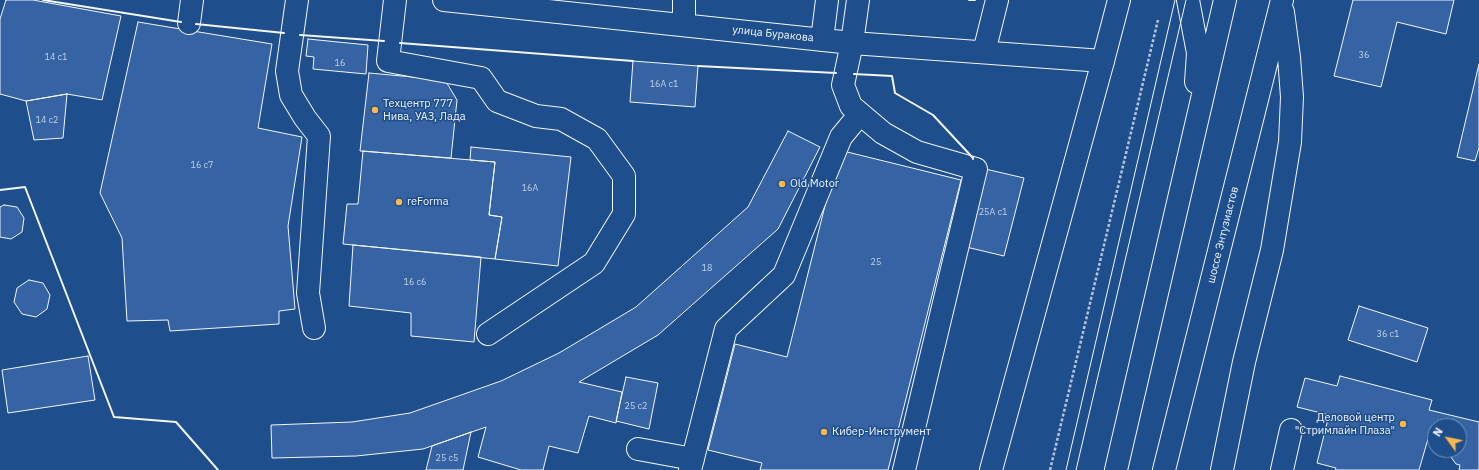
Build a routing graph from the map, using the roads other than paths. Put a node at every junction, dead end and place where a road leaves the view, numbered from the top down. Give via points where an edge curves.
1 (192, 0) edge
2 (297, 0) edge
3 (395, 0) edge
4 (444, 0) edge
5 (684, 0) edge
6 (827, 0) edge
7 (858, 0) edge
8 (997, 0) edge
9 (1119, 0) edge
10 (1188, 0) edge
11 (1225, 0) edge
12 (1282, 0) edge
13 (189, 23) dead end
14 (684, 25) junction
15 (822, 40) junction
16 (852, 43) junction
17 (984, 52) junction
18 (1103, 61) junction
19 (860, 114) junction
20 (1193, 138) junction
21 (314, 328) dead end
22 (488, 334) dead end
23 (1291, 430) dead end
24 (638, 449) dead end
25 (691, 464) edge
26 (904, 470) edge
27 (991, 470) edge
28 (1116, 470) edge
29 (1164, 470) edge
30 (1222, 470) edge
31 (1282, 470) edge

1 - 13 main road
2 - 21 main road via 287,71 291,95 319,136 308,293
3 - 22 main road via 388,61 481,78 497,101 536,116 561,119 597,140 624,176 624,214 594,263
4 - 14 main road, улица Буракова
5 - 14 main road
6 - 15 main road
7 - 16 main road
8 - 17 main road
9 - 18 main road
10 - 20 main road via 1198,53
11 - 20 main road
12 - 29 main road, шоссе Энтузиастов
12 - 30 main road via 1292,97 1290,142 1272,250 1244,362
14 - 15 main road, улица Буракова
15 - 16 main road, улица Буракова
16 - 17 main road, улица Буракова
16 - 19 main road via 843,85 851,106
17 - 18 main road, улица Буракова
18 - 27 main road
19 - 25 main road via 841,137 784,275 726,329
19 - 26 main road via 883,133 917,152 976,169
20 - 28 main road
23 - 31 main road
24 - 25 main road

